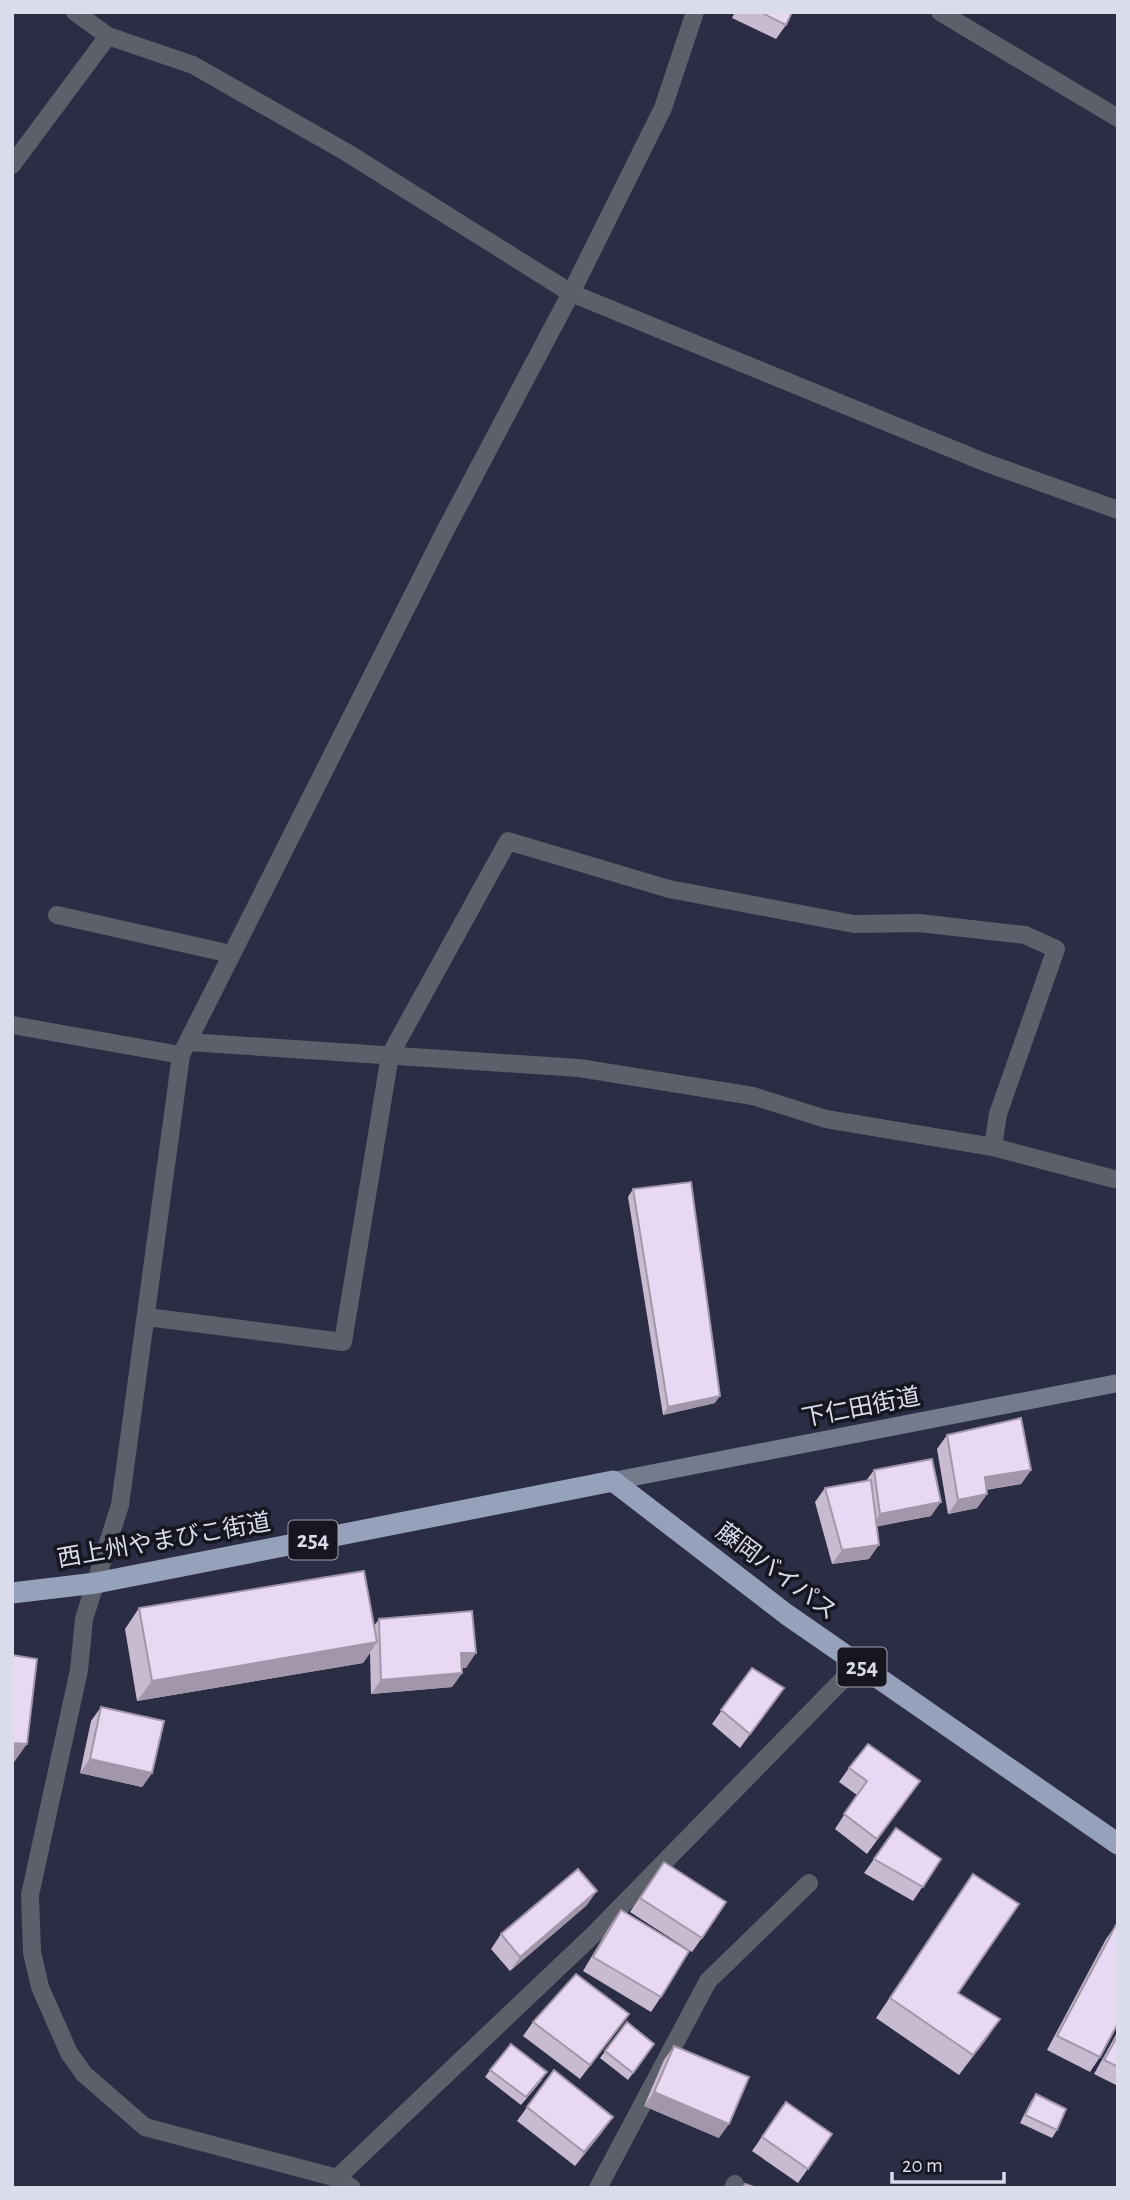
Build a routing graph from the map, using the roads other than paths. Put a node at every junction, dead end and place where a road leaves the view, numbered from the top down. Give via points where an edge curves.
1 (75, 12) edge
2 (695, 12) edge
3 (940, 12) edge
4 (108, 36) junction
5 (1118, 118) edge
6 (12, 165) edge
7 (572, 293) junction
8 (1118, 510) edge
9 (57, 915) dead end
10 (231, 954) junction
11 (12, 1025) edge
12 (184, 1048) junction
13 (390, 1055) junction
14 (993, 1147) junction
15 (1118, 1180) edge
16 (147, 1317) junction
17 (1118, 1382) edge
18 (613, 1481) junction
19 (96, 1583) junction
20 (12, 1593) edge
21 (858, 1664) junction
22 (1118, 1844) edge
23 (809, 1883) dead end
24 (338, 2185) edge
25 (598, 2188) edge

1 - 4 street
2 - 7 street via 663,108
3 - 5 street
4 - 6 street
4 - 7 street via 193,65 346,152
7 - 8 street via 984,462
7 - 10 street via 444,533
9 - 10 street
10 - 12 street
11 - 12 street
12 - 13 street
12 - 16 street
13 - 14 street via 579,1068 752,1096 826,1119
13 - 14 street via 508,841 669,889 854,924 919,923 1025,935 1056,949 998,1114
13 - 16 street via 343,1342
14 - 15 street
16 - 19 street via 120,1504
17 - 18 street, 下仁田街道
18 - 19 highway, 西上州やまびこ街道 / 254
18 - 21 highway, 藤岡バイパス / 254
19 - 20 highway, 西上州やまびこ街道 / 254
19 - 24 street via 84,1619 79,1670 30,1895 32,1952 40,1987 69,2053 84,2074 145,2127
21 - 22 highway, 藤岡バイパス / 254
21 - 24 street via 594,1934
23 - 25 street via 708,1981

